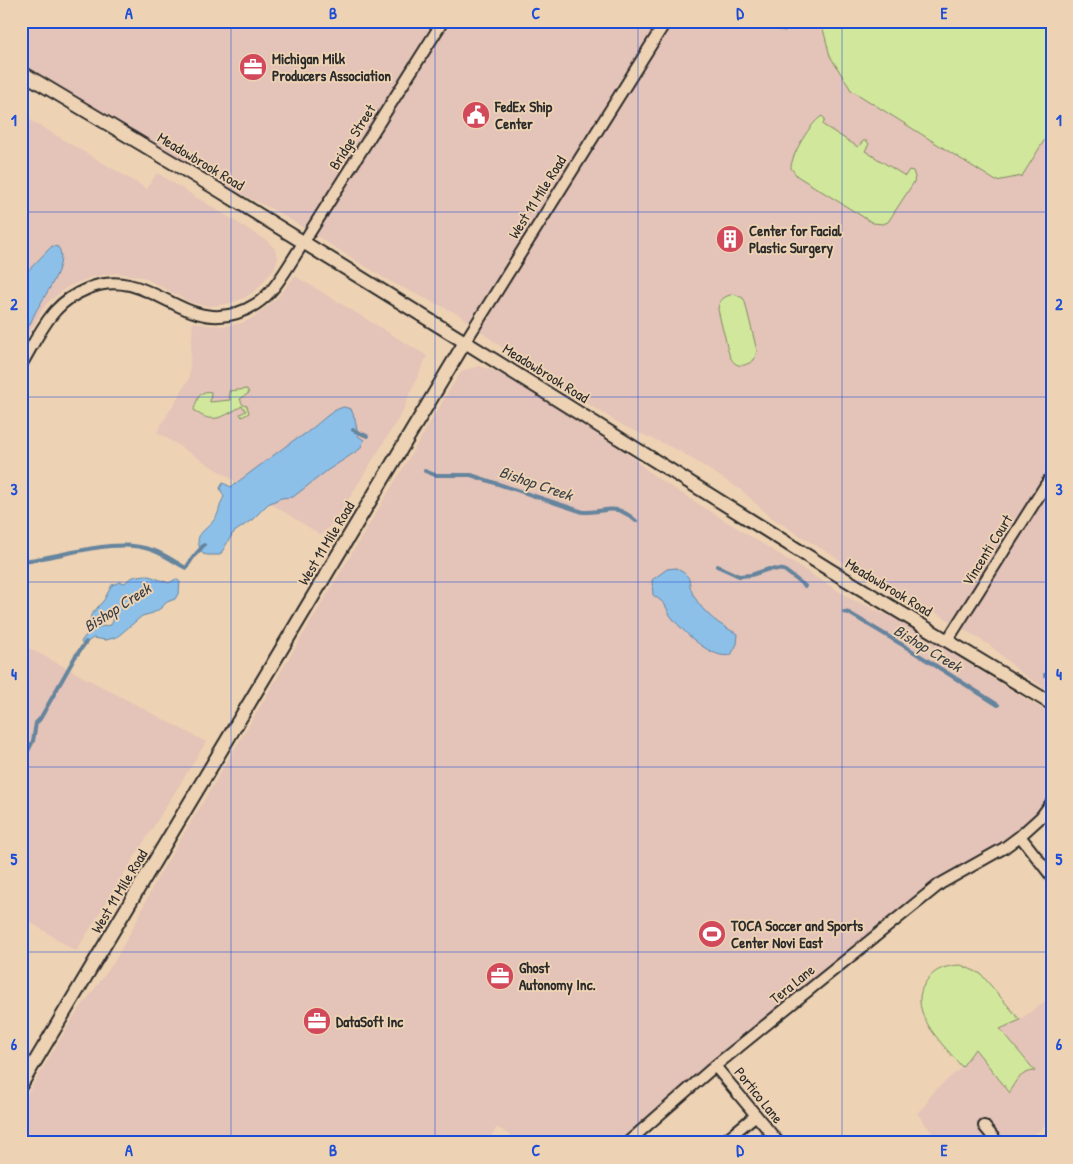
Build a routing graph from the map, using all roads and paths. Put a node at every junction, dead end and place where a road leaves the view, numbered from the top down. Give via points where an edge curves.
1 (442, 21) edge
2 (666, 21) edge
3 (21, 72) edge
4 (304, 243) junction
5 (465, 342) junction
6 (21, 365) edge
7 (1052, 475) edge
8 (947, 640) junction
9 (1052, 704) edge
10 (1052, 802) edge
11 (1020, 836) junction
12 (1052, 877) edge
13 (715, 1066) junction
14 (21, 1085) edge
15 (756, 1115) junction
16 (984, 1126) dead end
17 (626, 1143) edge
18 (722, 1143) edge
19 (779, 1143) edge
20 (998, 1143) edge

1 - 4 street, Bridge Street
2 - 5 street, West 11 Mile Road
3 - 4 street, Meadowbrook Road
4 - 5 street, Meadowbrook Road
4 - 6 street, Bridge Street via 270,291 256,304 224,316 198,314 144,288 124,283 102,284 84,290 55,311
5 - 8 street, Meadowbrook Road
5 - 14 street, West 11 Mile Road
7 - 8 street, Vincenti Court
8 - 9 street, Meadowbrook Road
10 - 11 street, Tera Lane
11 - 12 street
11 - 13 street, Tera Lane via 940,884
13 - 15 street, Portico Lane
13 - 17 street, Tera Lane
15 - 18 street
15 - 19 street, Portico Lane
16 - 20 street

